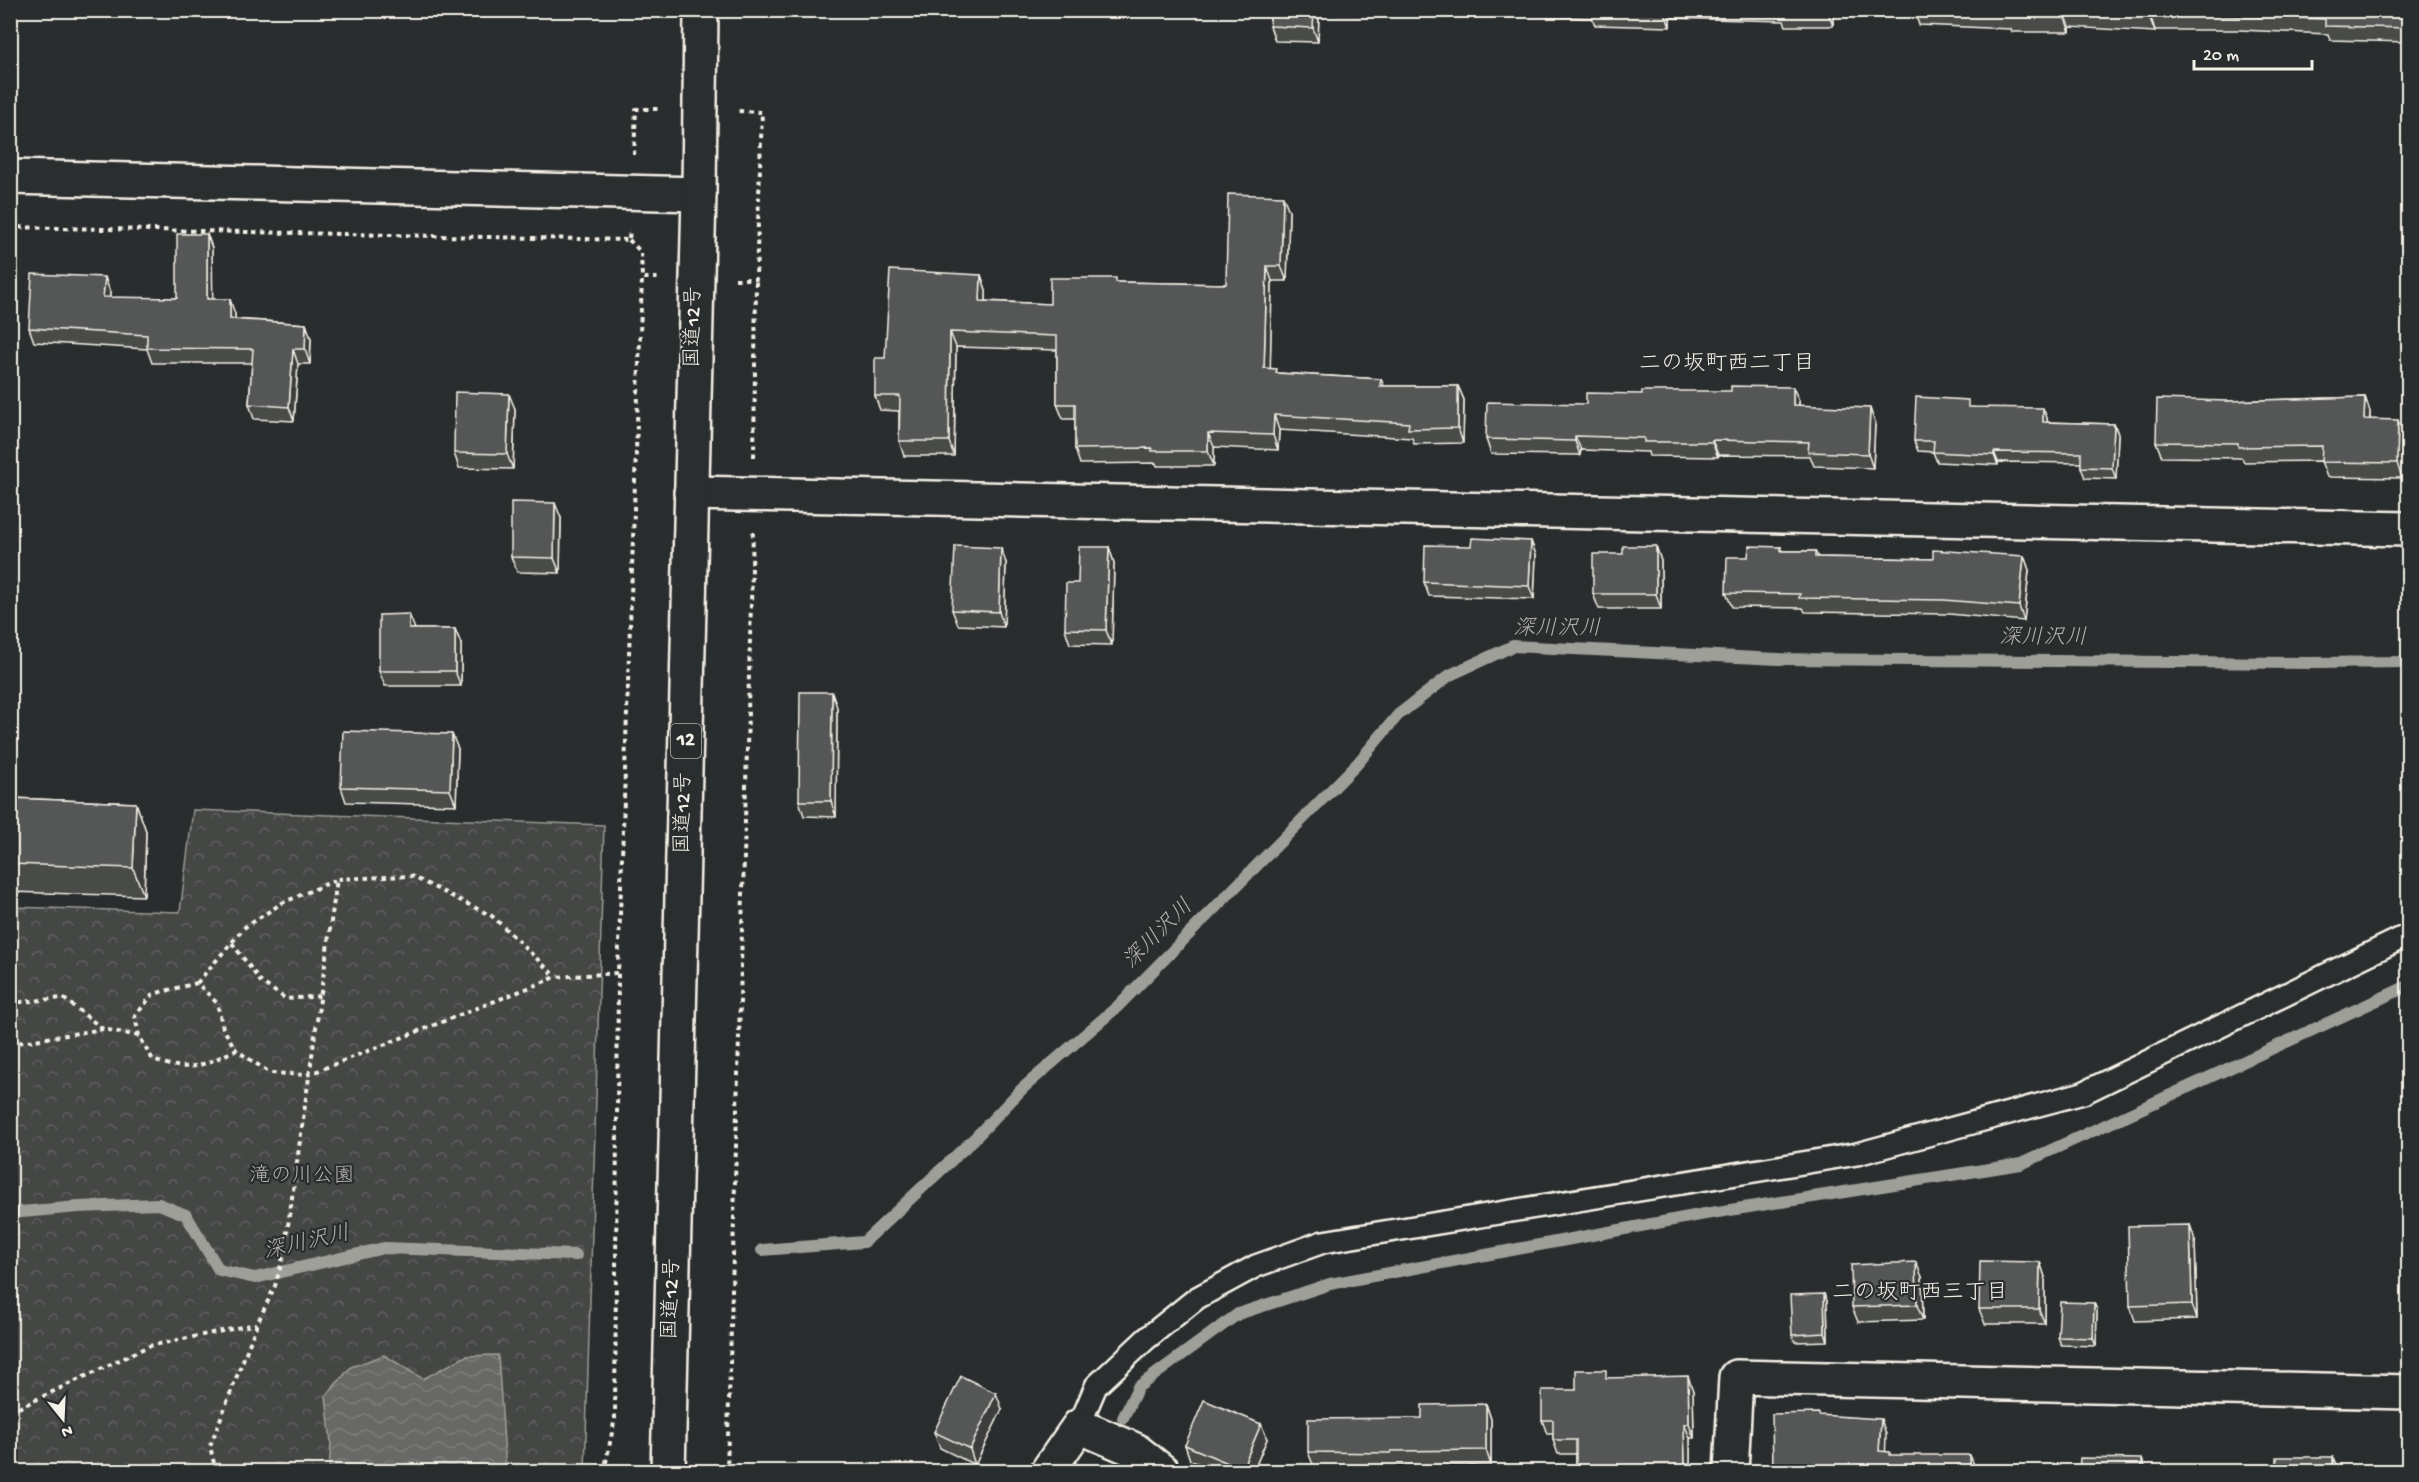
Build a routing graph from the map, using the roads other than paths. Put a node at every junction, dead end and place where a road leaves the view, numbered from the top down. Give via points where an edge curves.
1 (701, 10) edge
2 (10, 177) edge
3 (699, 194) junction
4 (691, 493) junction
5 (2408, 529) edge
6 (2409, 935) edge
7 (2409, 1392) edge
8 (1079, 1426) junction
9 (668, 1472) edge
10 (1047, 1472) edge
11 (1163, 1472) edge
12 (1731, 1472) edge

1 - 3 main road, 国道12号 / 12
2 - 3 main road
3 - 4 main road, 国道12号 / 12
4 - 5 main road
4 - 9 main road, 国道12号 / 12
6 - 8 lane via 2083,1093 1857,1154 1323,1242 1256,1266 1197,1298 1146,1339 1096,1386
7 - 12 main road via 1736,1377
8 - 10 main road
8 - 11 main road via 1135,1450

